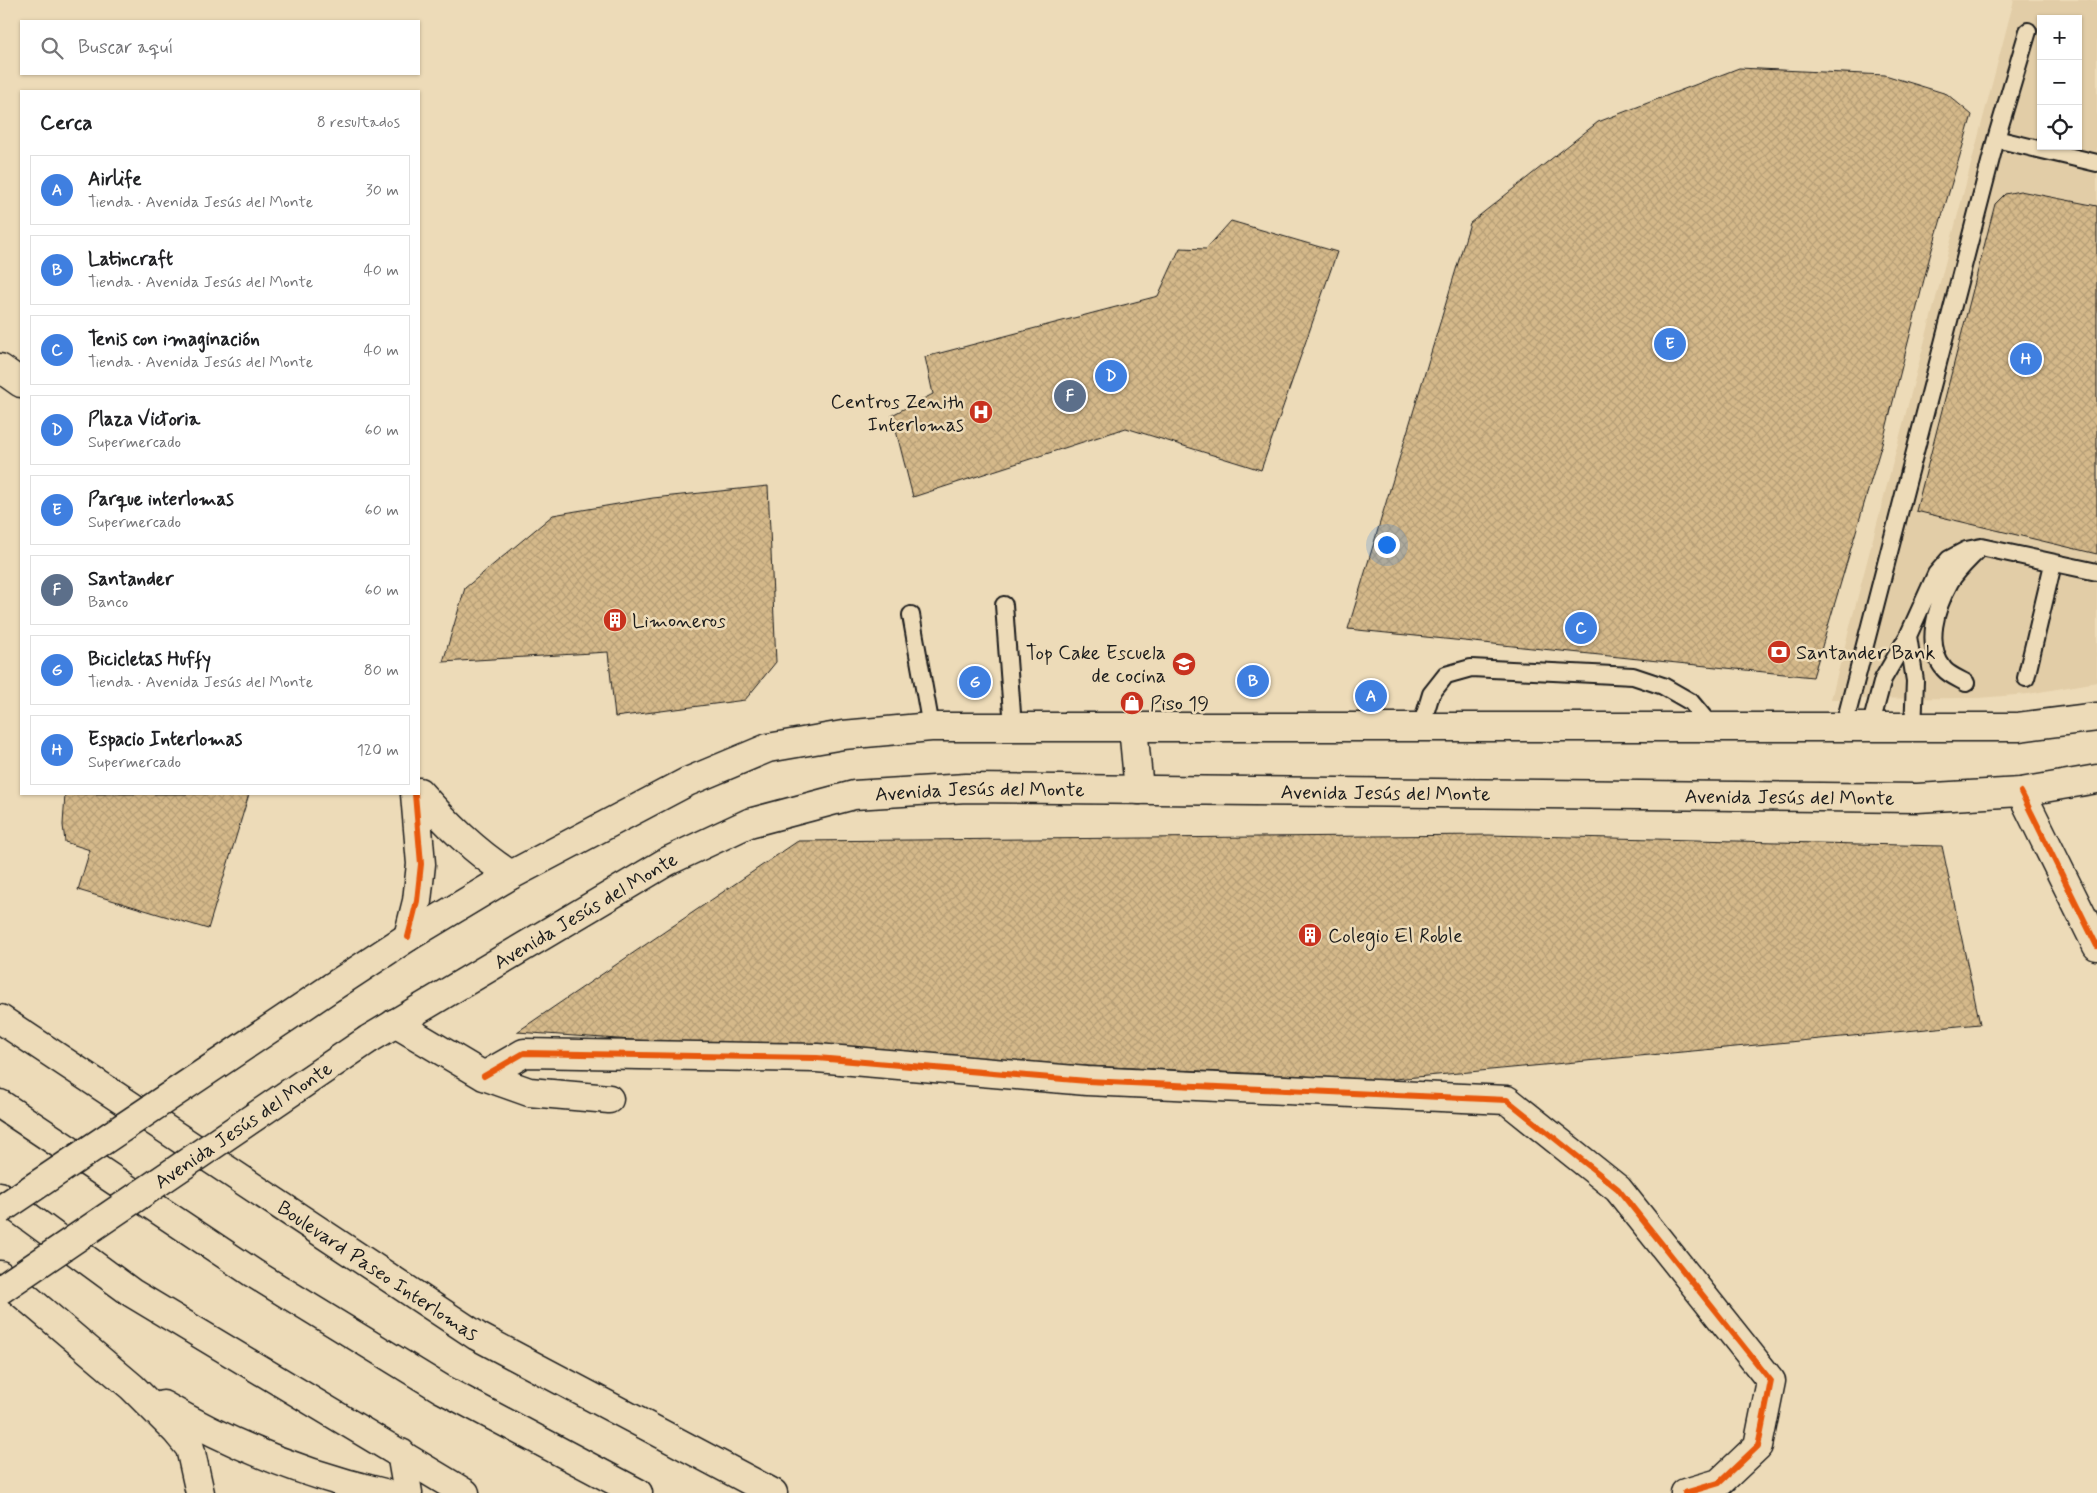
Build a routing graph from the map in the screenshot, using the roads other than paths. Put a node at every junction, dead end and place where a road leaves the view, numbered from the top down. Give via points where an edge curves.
1 (2028, 31) dead end
2 (1996, 139) junction
3 (2097, 163) edge
4 (0, 368) edge
5 (20, 383) edge
6 (1981, 547) junction
7 (2053, 564) junction
8 (2097, 572) edge
9 (1004, 605) dead end
10 (911, 615) dead end
11 (1908, 636) junction
12 (2026, 678) dead end
13 (1966, 683) dead end
14 (2097, 717) edge
15 (1134, 726) junction
16 (1711, 726) junction
17 (931, 727) junction
18 (1013, 727) junction
19 (1422, 727) junction
20 (1857, 727) junction
21 (1913, 728) junction
22 (2097, 779) edge
23 (1139, 790) junction
24 (2021, 792) junction
25 (420, 793) edge
26 (415, 795) edge
27 (512, 876) junction
28 (408, 937) junction
29 (2097, 946) edge
30 (0, 1019) edge
31 (395, 1023) junction
32 (484, 1076) junction
33 (609, 1099) dead end
34 (0, 1104) edge
35 (0, 1196) edge
36 (0, 1210) edge
37 (0, 1275) edge
38 (0, 1290) edge
39 (132, 1387) junction
40 (401, 1452) junction
41 (200, 1493) edge
42 (384, 1493) edge
43 (408, 1493) edge
44 (465, 1493) edge
45 (638, 1493) edge
46 (773, 1493) edge
47 (1685, 1493) edge

1 - 2 lane
2 - 3 lane
2 - 20 lane
4 - 5 main road
6 - 7 lane
6 - 11 lane via 1949,559 1936,574
6 - 13 lane via 1951,581 1932,635 1936,658 1945,671
7 - 8 lane
7 - 12 lane
9 - 18 lane
10 - 17 lane
11 - 20 lane
11 - 21 lane via 1915,681
14 - 21 main road via 2018,727
15 - 18 main road
15 - 19 main road
15 - 23 main road
16 - 19 main road
16 - 19 lane via 1691,702 1663,686 1633,676 1471,668 1446,675 1430,694
16 - 20 main road
17 - 18 main road
17 - 27 main road via 843,735 768,748 687,782
20 - 21 main road
22 - 24 main road, Avenida Jesús del Monte
23 - 24 main road, Avenida Jesús del Monte via 1917,798
23 - 31 main road, Avenida Jesús del Monte via 966,788 854,795 749,823 668,861
24 - 29 main road
25 - 27 main road via 461,839
26 - 28 main road via 421,864 417,901
27 - 28 main road
28 - 36 main road, bridge
30 - 46 main road, Boulevard Paseo Interlomas via 477,1336
31 - 32 main road
31 - 38 main road, Avenida Jesús del Monte, bridge
32 - 33 main road via 529,1092
32 - 47 main road via 524,1053 817,1058 1086,1081 1507,1100 1618,1189 1771,1381 1758,1446 1719,1483
34 - 45 main road via 253,1273 442,1389
35 - 40 main road via 132,1293
37 - 39 main road
39 - 41 main road via 190,1448
39 - 42 main road via 194,1424 260,1453 350,1485
40 - 43 main road
40 - 44 main road

